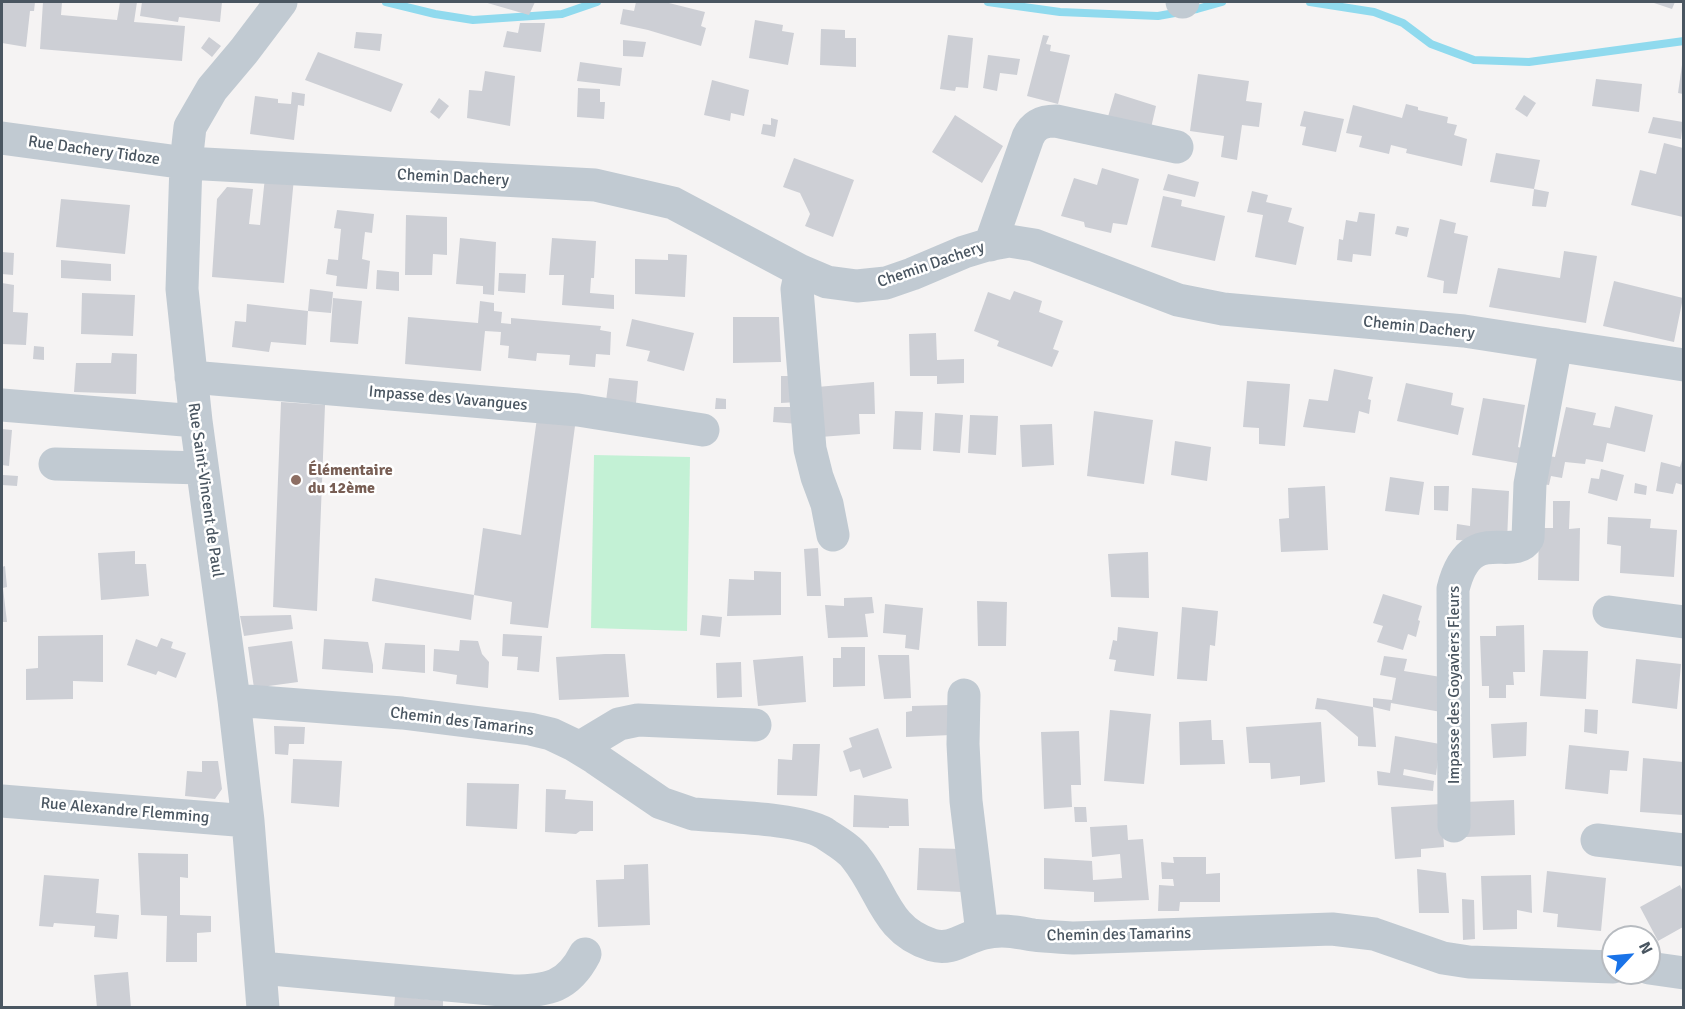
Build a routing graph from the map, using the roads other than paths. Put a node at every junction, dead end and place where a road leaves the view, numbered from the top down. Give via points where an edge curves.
1 (281, 2) edge
2 (2, 138) edge
3 (1177, 147) dead end
4 (186, 163) junction
5 (990, 245) junction
6 (801, 271) junction
7 (1556, 345) junction
8 (1683, 365) edge
9 (191, 377) junction
10 (2, 405) edge
11 (196, 421) junction
12 (703, 430) dead end
13 (55, 464) dead end
14 (202, 468) junction
15 (833, 535) dead end
16 (1609, 612) dead end
17 (1683, 622) edge
18 (964, 695) dead end
19 (234, 700) junction
20 (755, 725) dead end
21 (579, 748) junction
22 (2, 801) edge
23 (248, 821) junction
24 (1454, 826) dead end
25 (1597, 840) dead end
26 (1683, 850) edge
27 (982, 933) junction
28 (585, 954) dead end
29 (1601, 967) edge
30 (261, 968) junction
31 (1661, 970) edge
32 (1683, 973) edge
33 (263, 1008) edge

1 - 4 street, Rue Saint-Vincent de Paul via 212,89 190,127
2 - 4 street, Rue Dachery Tidoze
3 - 5 street via 1056,121 1038,124 1028,137
4 - 6 street, Chemin Dachery via 595,185 673,203
4 - 9 street, Rue Saint-Vincent de Paul via 182,289
5 - 6 street, Chemin Dachery via 886,283 857,286 827,282
5 - 7 street, Chemin Dachery via 1009,241 1034,245 1178,300 1223,309 1464,331
6 - 15 street via 798,289 810,449
7 - 8 street, Chemin Dachery
7 - 24 street, Impasse des Goyaviers Fleurs via 1530,484 1528,538 1518,546 1479,549 1467,556 1457,571 1453,589
9 - 11 street, Rue Saint-Vincent de Paul
9 - 12 street, Impasse des Vavangues via 578,410
10 - 11 street
11 - 14 street, Rue Saint-Vincent de Paul
13 - 14 street
14 - 19 street, Rue Saint-Vincent de Paul
16 - 17 street
18 - 27 street via 966,801
19 - 21 street, Chemin des Tamarins via 402,713 530,729
19 - 23 street, Rue Saint-Vincent de Paul
20 - 21 street via 638,720 619,724
21 - 27 street, Chemin des Tamarins via 676,810 804,825 822,832 856,857 899,927 931,945 944,947
22 - 23 street, Rue Alexandre Flemming
23 - 30 street, Rue Saint-Vincent de Paul
25 - 26 street
27 - 29 street, Chemin des Tamarins via 1007,930 1074,938 1332,929 1374,934 1469,962
28 - 30 street via 566,979 536,991
30 - 33 street, Rue Saint-Vincent de Paul
31 - 32 street

